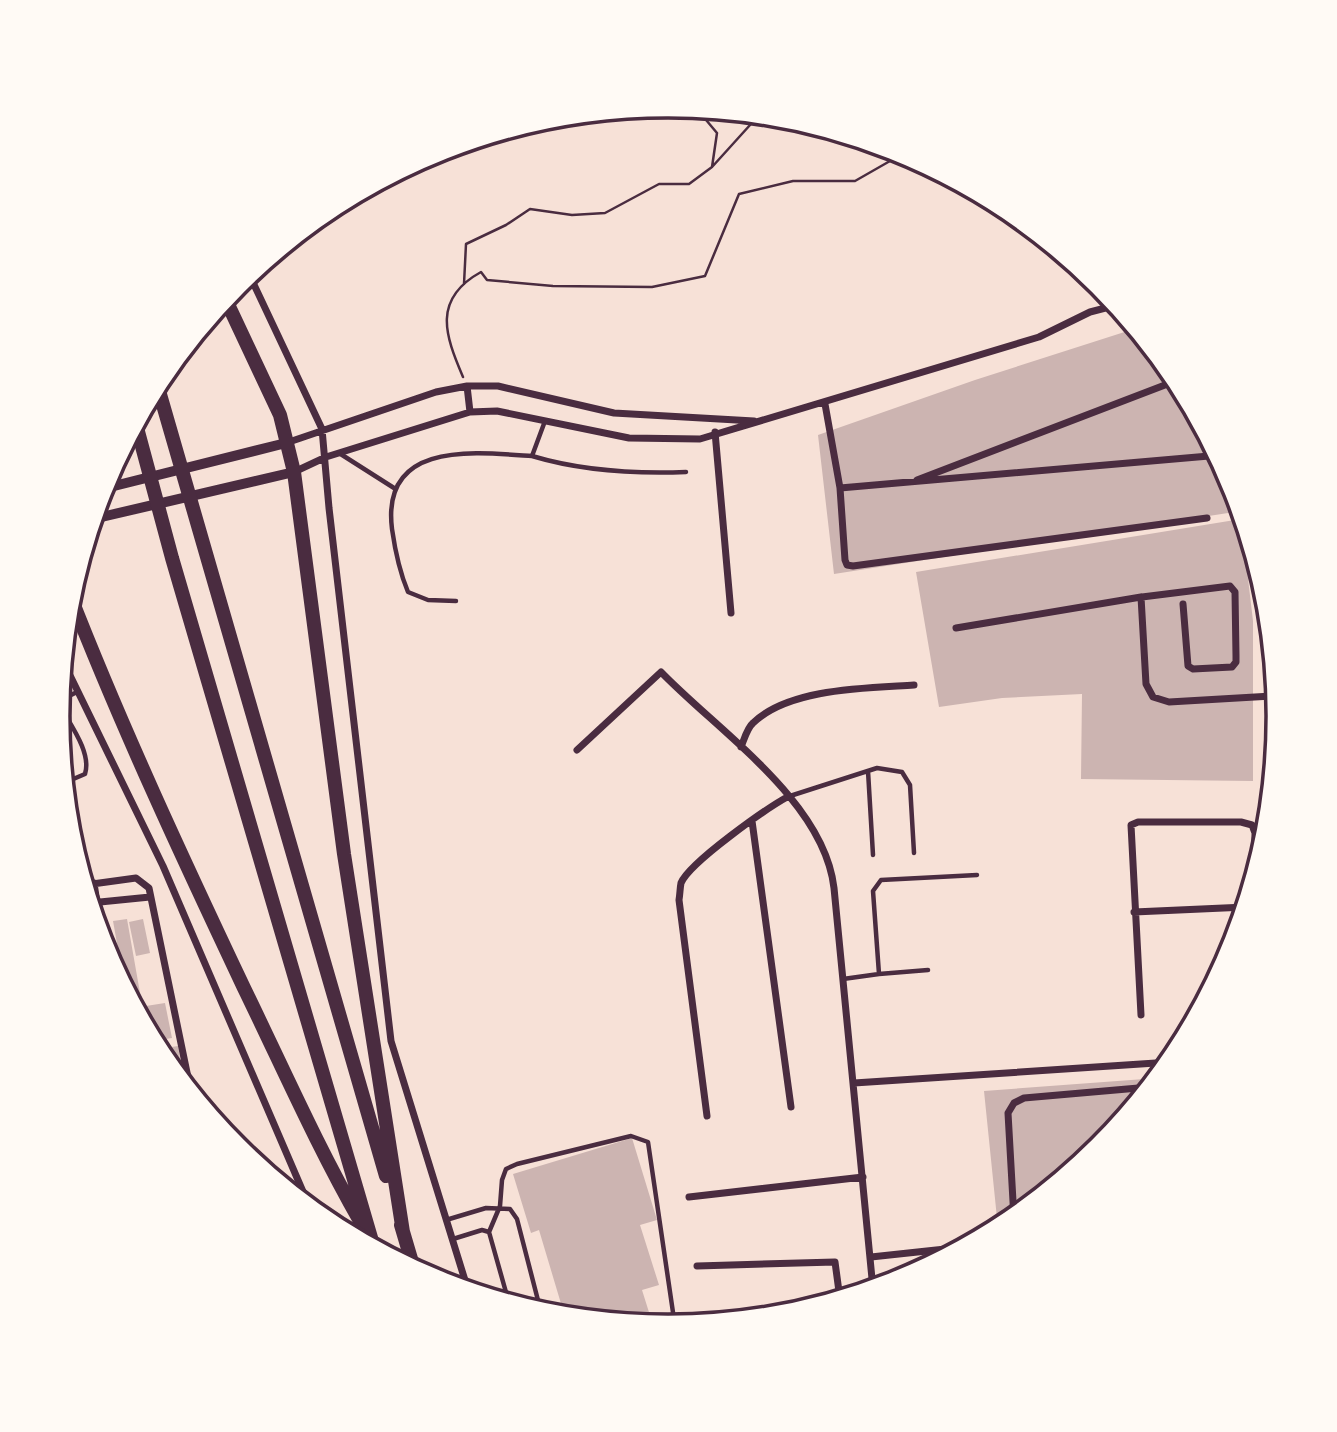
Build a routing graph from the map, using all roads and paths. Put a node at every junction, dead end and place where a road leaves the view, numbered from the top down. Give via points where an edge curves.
1 (705, 119) edge
2 (751, 124) edge
3 (891, 160) edge
4 (712, 167) junction
5 (464, 284) junction
6 (254, 285) edge
7 (1105, 307) edge
8 (230, 309) edge
9 (1167, 384) edge
10 (467, 386) junction
11 (161, 399) edge
12 (825, 404) junction
13 (470, 412) junction
14 (545, 421) junction
15 (758, 421) junction
16 (323, 429) junction
17 (715, 432) junction
18 (139, 437) edge
19 (286, 443) junction
20 (339, 453) junction
21 (532, 456) junction
22 (1207, 456) edge
23 (326, 457) junction
24 (294, 472) junction
25 (686, 472) dead end
26 (906, 484) junction
27 (117, 485) edge
28 (394, 488) junction
29 (840, 488) junction
30 (105, 516) edge
31 (1206, 518) dead end
32 (1142, 597) dead end
33 (456, 601) dead end
34 (1183, 604) dead end
35 (731, 613) dead end
36 (79, 617) edge
37 (78, 622) edge
38 (83, 628) junction
39 (956, 628) dead end
40 (71, 677) edge
41 (914, 685) dead end
42 (78, 691) junction
43 (71, 695) edge
44 (1266, 696) edge
45 (70, 724) edge
46 (741, 747) junction
47 (577, 750) dead end
48 (868, 771) junction
49 (73, 779) edge
50 (789, 796) junction
51 (752, 821) junction
52 (1255, 833) edge
53 (914, 853) dead end
54 (873, 855) dead end
55 (977, 875) dead end
56 (94, 884) edge
57 (150, 897) junction
58 (100, 902) edge
59 (1235, 907) edge
60 (1134, 912) junction
61 (928, 970) dead end
62 (879, 974) junction
63 (843, 979) junction
64 (1140, 1015) dead end
65 (1156, 1063) edge
66 (186, 1070) edge
67 (854, 1083) junction
68 (1136, 1088) edge
69 (792, 1107) dead end
70 (707, 1116) dead end
71 (863, 1177) junction
72 (302, 1189) edge
73 (689, 1197) dead end
74 (1013, 1205) edge
75 (500, 1206) junction
76 (446, 1220) junction
77 (365, 1232) edge
78 (403, 1232) junction
79 (489, 1232) junction
80 (370, 1234) edge
81 (452, 1240) junction
82 (939, 1250) edge
83 (410, 1256) edge
84 (871, 1257) junction
85 (697, 1266) dead end
86 (464, 1279) edge
87 (872, 1279) edge
88 (839, 1289) edge
89 (506, 1292) edge
90 (538, 1300) edge
91 (673, 1314) edge

1 - 4 path via 717,134
2 - 4 path
3 - 5 path via 855,181 793,181 739,194 705,276 652,287 553,286 487,280 481,272
4 - 5 path via 689,184 659,184 605,213 572,215 530,209 466,244
5 - 10 path via 449,300 447,341
6 - 16 street
7 - 12 street via 1039,337
8 - 19 highway via 280,415
9 - 26 street
10 - 13 street
10 - 15 street via 498,386 614,413
10 - 16 street
11 - 78 highway
12 - 15 street
12 - 29 street
13 - 14 street via 497,411
13 - 20 street
14 - 17 street via 629,438 700,439
14 - 21 lane
15 - 17 street
16 - 19 street
16 - 23 street
17 - 35 street
18 - 80 highway
19 - 24 highway
19 - 27 street
20 - 23 street
20 - 28 lane
21 - 25 lane via 635,474
21 - 28 lane via 481,451 452,454 408,471
22 - 26 street
23 - 24 street
23 - 76 street via 391,1041
24 - 30 street
24 - 78 highway via 344,854
26 - 29 street
28 - 33 lane via 390,512 408,592 428,600
29 - 31 street via 845,560 853,566
32 - 34 street via 1230,586 1235,592 1236,663 1232,667 1188,666
36 - 38 highway
37 - 38 highway
38 - 77 highway via 208,912
39 - 44 street via 1141,597 1146,684 1153,697 1169,702
40 - 42 street
41 - 46 street via 834,690 790,701 752,723
42 - 43 lane
42 - 72 street via 163,866
45 - 49 lane via 88,765 85,774
46 - 47 street via 661,672
46 - 50 street
48 - 50 lane
48 - 53 lane via 891,768 908,779
48 - 54 lane
50 - 51 street
50 - 63 street via 832,867
51 - 69 street
51 - 70 street via 690,870 681,884 679,900
52 - 60 street via 1252,825 1241,822 1130,825
55 - 62 lane via 881,880 875,886
56 - 57 street via 136,878 144,881
57 - 58 street
57 - 66 street
59 - 60 street
60 - 64 street
61 - 62 lane
62 - 63 lane
63 - 67 street
65 - 67 street
67 - 71 street
68 - 74 street via 1024,1098 1014,1103 1008,1113
71 - 73 street
71 - 84 street
75 - 76 lane
75 - 79 lane
75 - 90 lane via 510,1209 517,1219
75 - 91 lane via 506,1169 517,1164 631,1136 648,1142
76 - 81 street
78 - 83 highway
79 - 81 lane
79 - 89 lane
81 - 86 street
82 - 84 street
84 - 87 street
85 - 88 street via 835,1262

